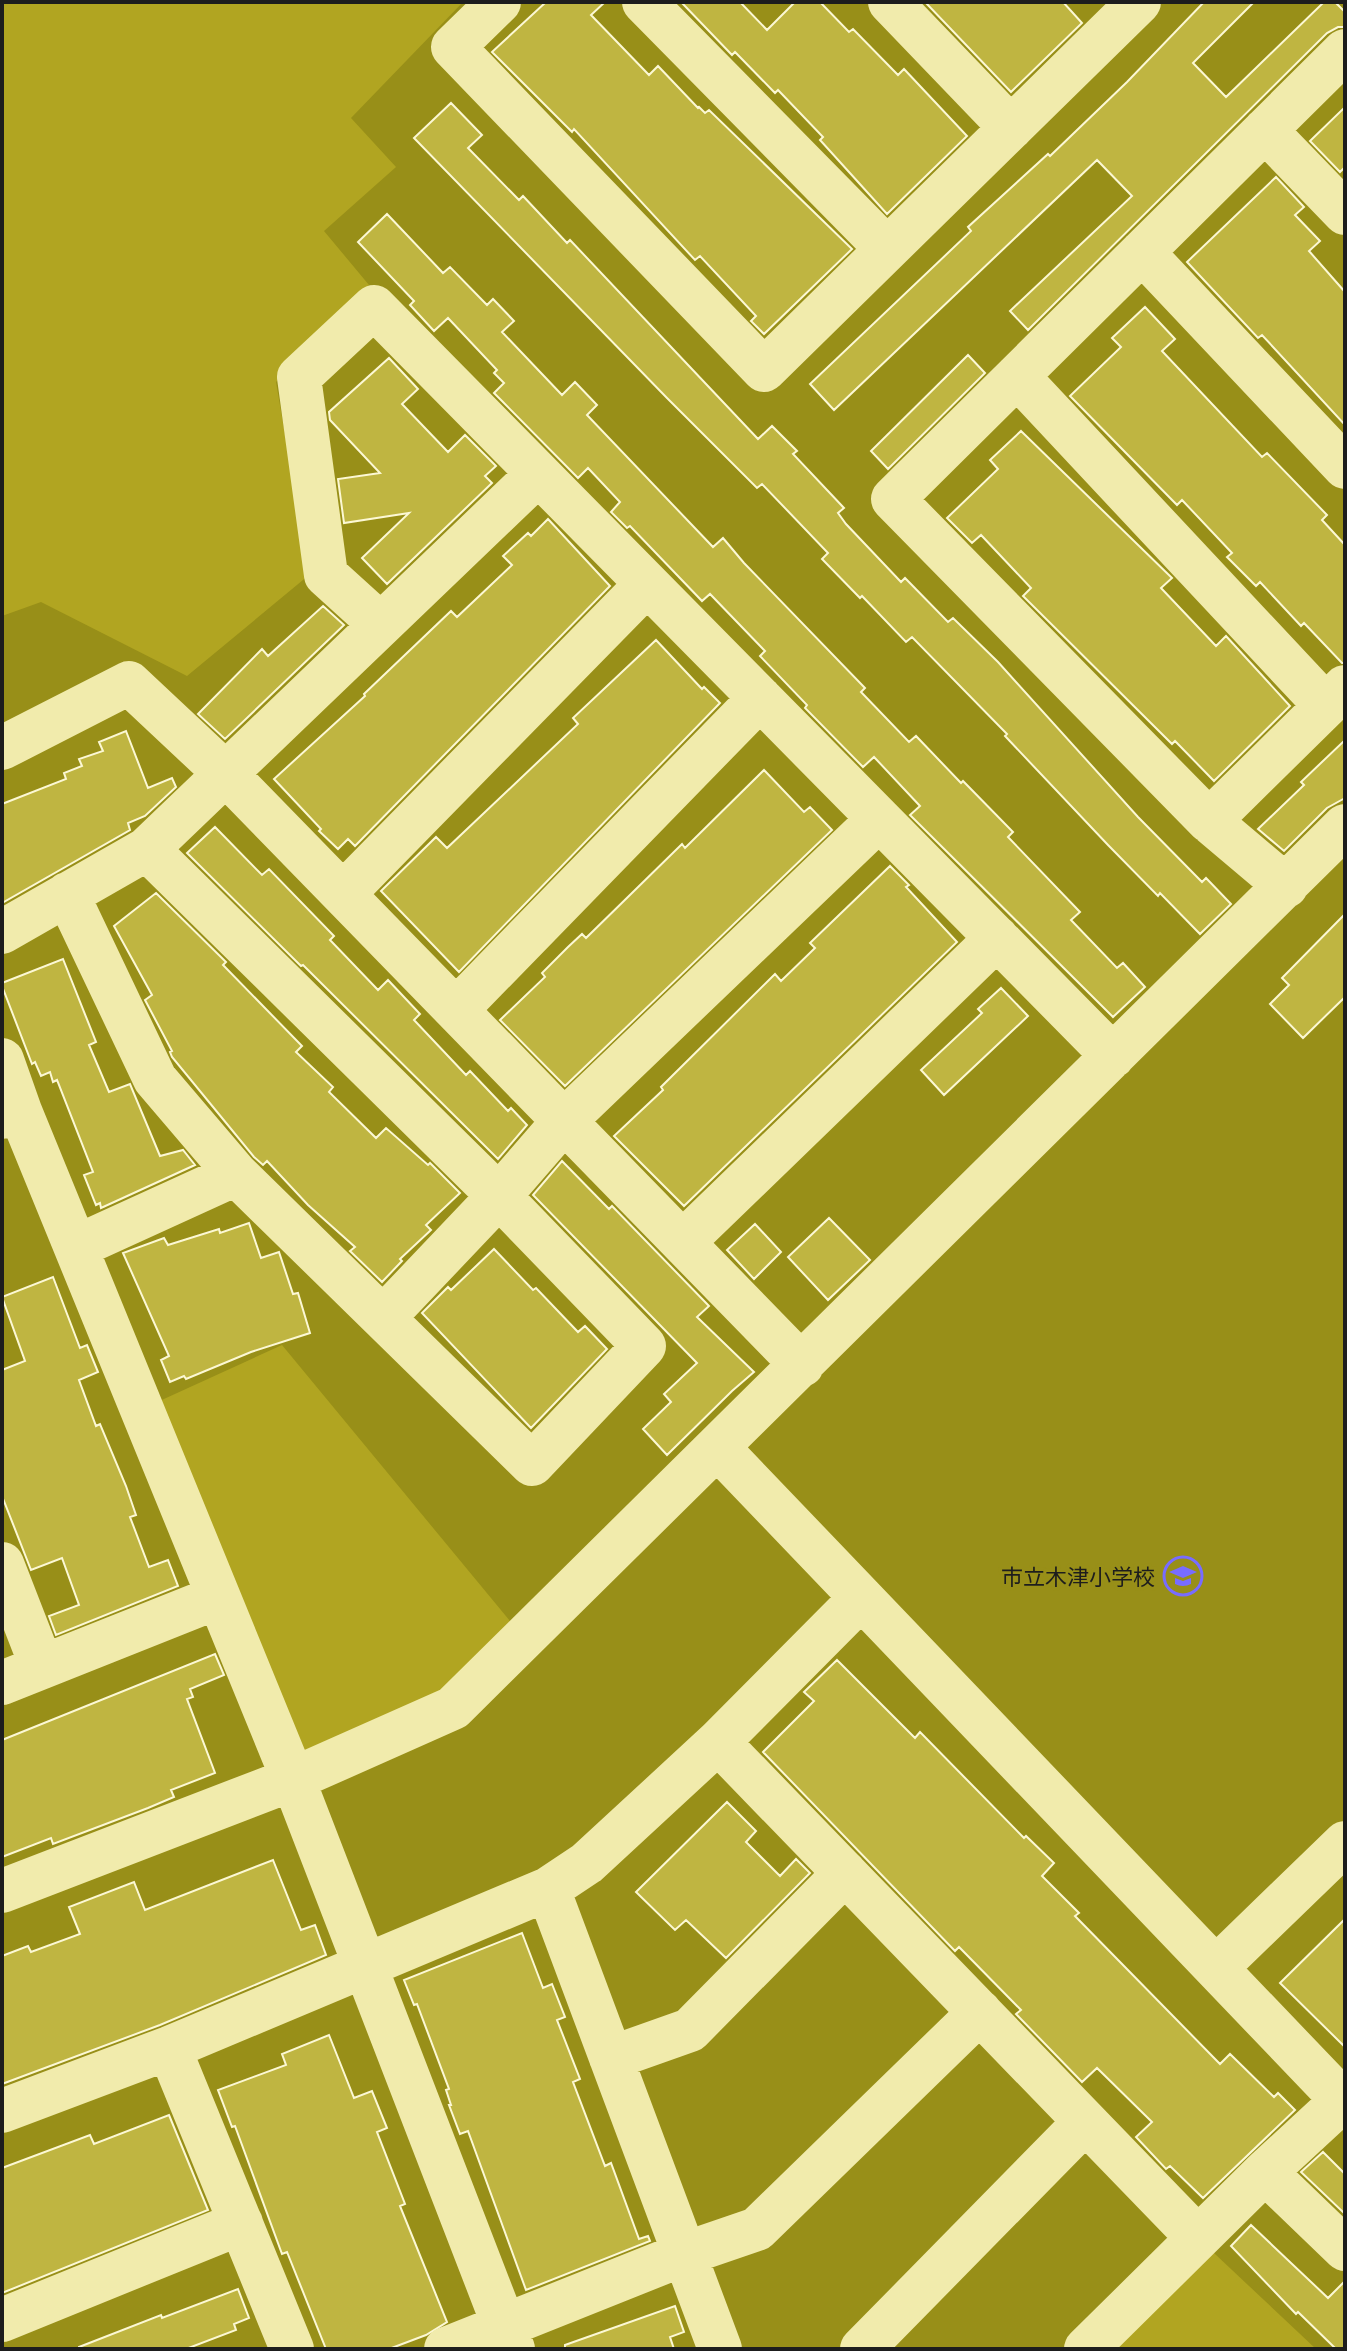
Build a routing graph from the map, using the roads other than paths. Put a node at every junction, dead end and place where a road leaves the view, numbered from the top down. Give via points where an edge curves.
1 (499, 2) edge
2 (644, 2) edge
3 (890, 2) edge
4 (1139, 2) edge
5 (1345, 51) edge
6 (1011, 128) junction
7 (1265, 130) junction
8 (1345, 213) edge
9 (887, 249) junction
10 (1142, 252) junction
11 (1017, 376) junction
12 (1345, 467) edge
13 (538, 474) junction
14 (647, 584) junction
15 (380, 624) junction
16 (1336, 696) edge
17 (760, 698) junction
18 (2, 748) edge
19 (225, 773) junction
20 (879, 819) junction
21 (1209, 821) junction
22 (1345, 826) edge
23 (147, 849) junction
24 (1286, 886) junction
25 (67, 894) junction
26 (343, 894) junction
27 (2, 932) edge
28 (997, 938) junction
29 (456, 1010) junction
30 (1113, 1056) junction
31 (2, 1060) edge
32 (11, 1114) edge
33 (564, 1121) junction
34 (236, 1174) junction
35 (499, 1196) junction
36 (683, 1242) junction
37 (76, 1247) junction
38 (383, 1318) junction
39 (802, 1365) junction
40 (718, 1448) junction
41 (2, 1564) edge
42 (218, 1597) junction
43 (861, 1598) junction
44 (42, 1667) junction
45 (2, 1683) edge
46 (718, 1742) junction
47 (293, 1779) junction
48 (1345, 1843) edge
49 (845, 1873) junction
50 (548, 1889) junction
51 (2, 1891) edge
52 (364, 1964) junction
53 (1216, 1968) junction
54 (980, 2012) junction
55 (169, 2048) junction
56 (611, 2058) junction
57 (1344, 2101) edge
58 (2, 2111) edge
59 (1085, 2122) junction
60 (1265, 2172) junction
61 (241, 2223) junction
62 (1198, 2238) junction
63 (1345, 2249) edge
64 (684, 2254) junction
65 (2, 2320) edge
66 (509, 2337) edge
67 (292, 2349) edge
68 (446, 2349) edge
69 (720, 2349) edge
70 (862, 2349) edge
71 (1086, 2349) edge

1 - 9 street via 453,47 764,370
2 - 9 street
3 - 6 street
4 - 6 street
5 - 7 street
6 - 9 street
7 - 8 street
7 - 10 street
10 - 11 street
10 - 12 street
11 - 16 street
11 - 21 street via 893,499
13 - 14 street
13 - 15 street
13 - 15 street via 374,307 299,377 326,575
14 - 17 street
14 - 26 street
15 - 19 street
16 - 21 street
17 - 20 street
17 - 29 street
18 - 19 street via 129,683
19 - 23 street
19 - 26 street
20 - 28 street
20 - 33 street
21 - 24 street
22 - 24 street
23 - 25 street
23 - 35 street
24 - 30 street
25 - 27 street
25 - 34 street via 155,1079
26 - 29 street
28 - 30 street
28 - 36 street
29 - 33 street
30 - 39 street
31 - 32 street
32 - 37 street
33 - 35 street
33 - 36 street
34 - 37 street
34 - 38 street
35 - 38 street
35 - 38 street via 644,1346 532,1464
36 - 39 street
37 - 42 street
39 - 40 street
40 - 43 street
40 - 47 street via 453,1708
41 - 44 street
42 - 44 street
42 - 47 street
43 - 46 street
43 - 53 street
44 - 45 street
46 - 49 street
46 - 50 street via 587,1863
47 - 51 street
47 - 52 street
48 - 53 street
49 - 54 street
49 - 56 street via 690,2030
50 - 52 street
50 - 56 street
52 - 55 street
52 - 66 street
53 - 57 street
54 - 59 street
54 - 64 street via 757,2229
55 - 58 street
55 - 61 street
56 - 64 street
57 - 60 street
59 - 62 street
59 - 70 street
60 - 62 street
60 - 63 street
61 - 65 street
61 - 67 street
62 - 71 street
64 - 66 street
64 - 69 street
66 - 68 street

